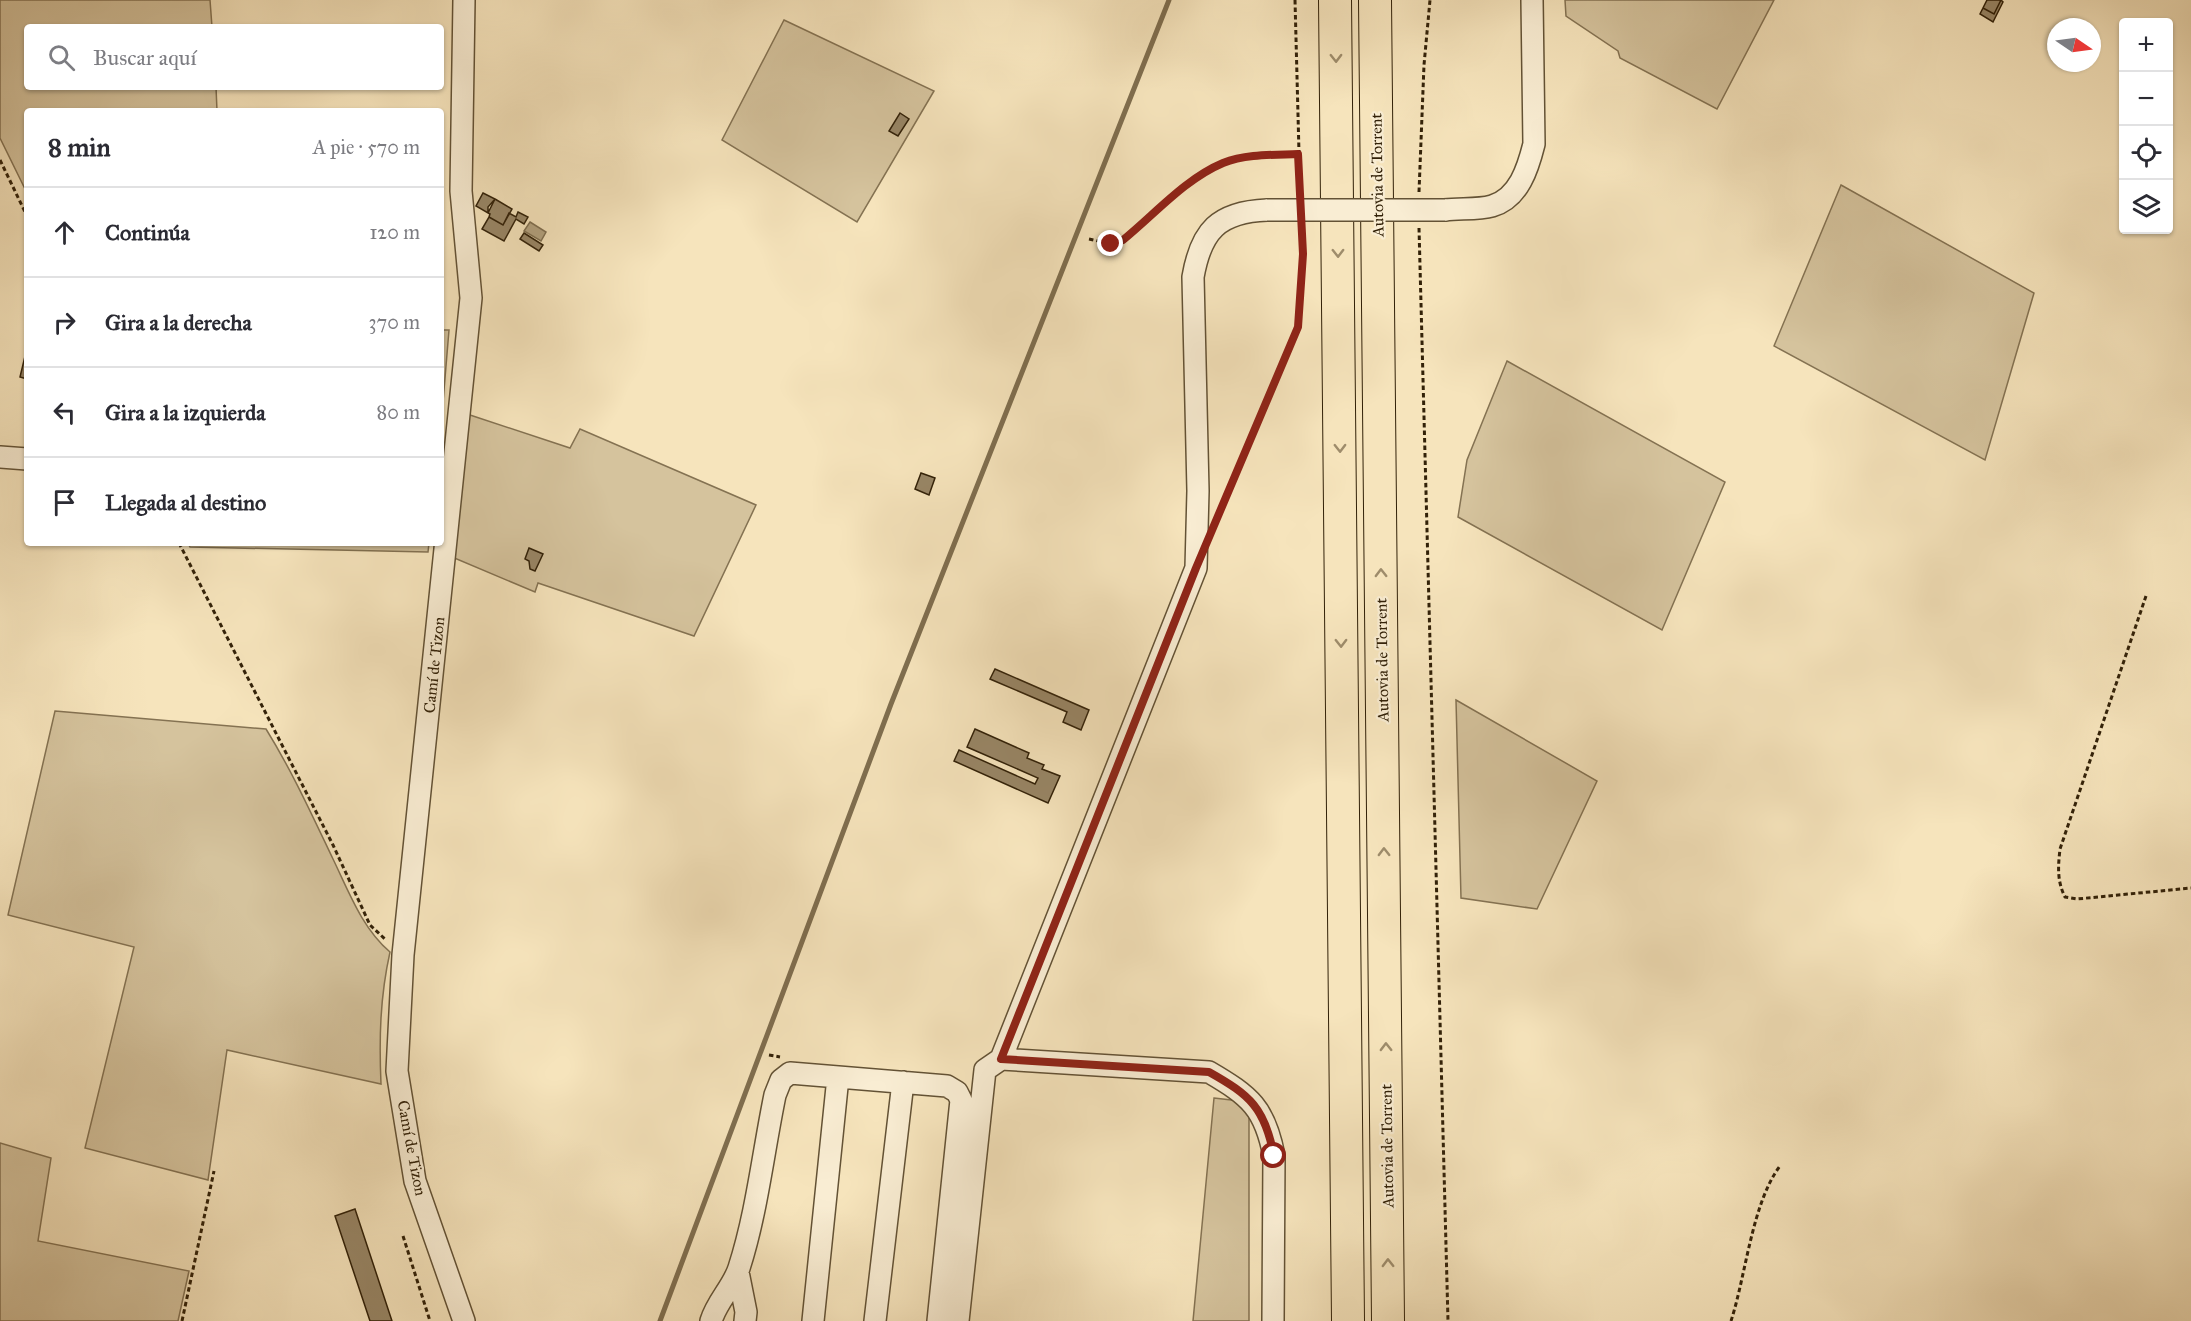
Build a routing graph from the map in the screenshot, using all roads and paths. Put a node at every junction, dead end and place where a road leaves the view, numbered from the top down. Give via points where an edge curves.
1 (464, 0) edge
2 (1295, 0) edge
3 (1335, 0) edge
4 (1375, 0) edge
5 (1430, 0) edge
6 (1532, 0) edge
7 (1298, 154) junction
8 (0, 160) edge
9 (1300, 199) dead end
10 (1419, 203) dead end
11 (24, 210) edge
12 (1301, 221) dead end
13 (1419, 227) dead end
14 (1089, 239) dead end
15 (0, 457) edge
16 (24, 459) edge
17 (1215, 524) dead end
18 (180, 546) edge
19 (2146, 596) dead end
20 (2191, 888) edge
21 (403, 955) junction
22 (1001, 1059) junction
23 (838, 1077) junction
24 (903, 1082) junction
25 (1780, 1166) dead end
26 (214, 1171) dead end
27 (403, 1236) dead end
28 (738, 1272) junction
29 (182, 1321) edge
30 (430, 1321) edge
31 (464, 1321) edge
32 (711, 1321) edge
33 (746, 1321) edge
34 (813, 1321) edge
35 (875, 1321) edge
36 (938, 1321) edge
37 (958, 1321) edge
38 (1273, 1321) edge
39 (1348, 1321) edge
40 (1388, 1321) edge
41 (1448, 1321) edge
42 (1731, 1321) edge

1 - 21 street, Camí de Tizon via 461,191 471,298
2 - 7 path
3 -> 39 highway
40 -> 4 highway, Autovia de Torrent
5 - 10 path
6 - 22 street, bridge via 1534,144 1529,165 1515,191 1492,206 1445,210 1246,211 1227,217 1209,232 1197,252 1192,278 1198,491 1196,568
7 - 9 path
7 - 14 path via 1258,155 1224,163 1189,183 1123,240 1111,244
8 - 11 path
12 - 17 path via 1302,292 1298,327
13 - 41 path
15 - 16 street
18 - 21 path via 370,925
19 - 20 path via 2060,849 2059,886 2065,897 2077,899
21 - 31 street, Camí de Tizon via 397,1071 415,1181
22 - 37 street via 985,1070
22 - 38 street via 1209,1072 1239,1089 1258,1107 1269,1131 1274,1156
23 - 24 street
23 - 28 street via 790,1074 781,1080 766,1140 752,1227
23 - 34 street
24 - 35 street
24 - 36 street via 947,1086 961,1100
25 - 42 path via 1761,1205
26 - 29 path
27 - 30 path
28 - 32 street via 715,1307
28 - 33 street

